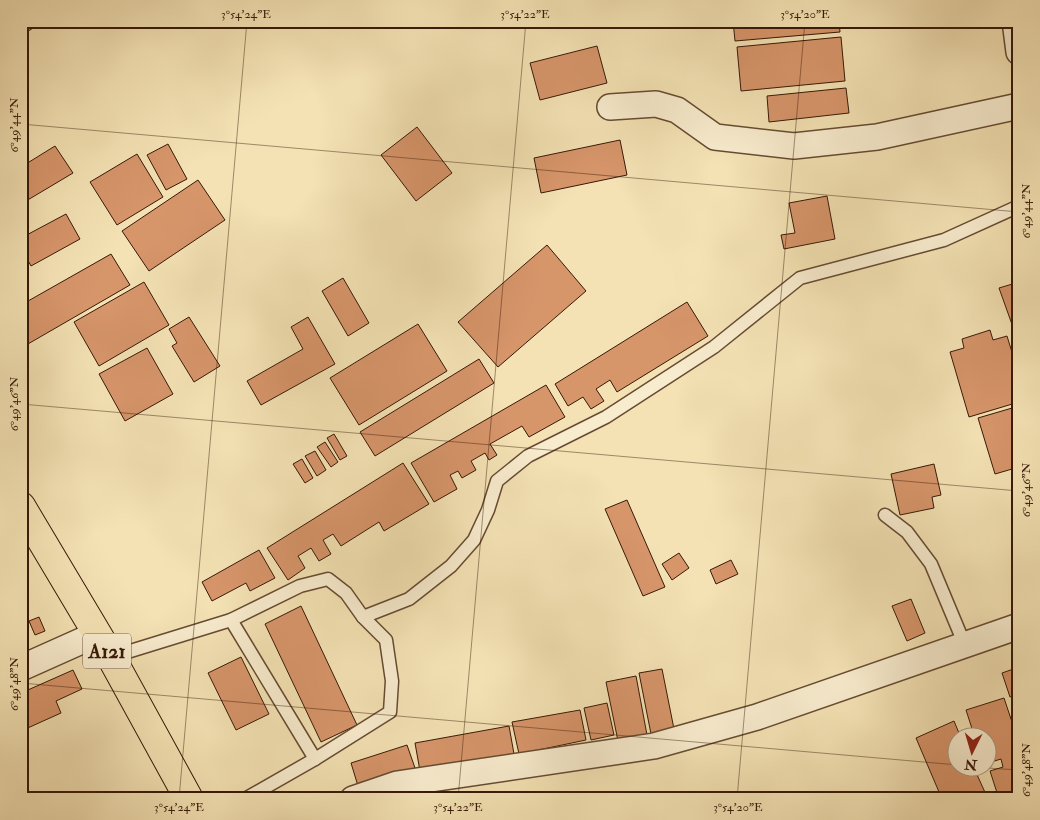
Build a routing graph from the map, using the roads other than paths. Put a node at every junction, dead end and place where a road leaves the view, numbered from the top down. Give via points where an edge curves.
1 (1015, 21) edge
2 (1019, 52) edge
3 (1019, 106) edge
4 (610, 107) dead end
5 (1019, 206) edge
6 (21, 506) edge
7 (885, 515) dead end
8 (363, 617) junction
9 (231, 620) junction
10 (1019, 626) edge
11 (98, 634) junction
12 (964, 643) junction
13 (111, 657) junction
14 (21, 668) edge
15 (315, 759) junction
16 (189, 799) edge
17 (245, 799) edge
18 (353, 799) edge

1 - 2 street
3 - 4 street via 877,137 794,146 715,137 677,110 656,104
5 - 8 lane via 944,240 800,278 714,348 606,417 528,456 497,481 474,540 451,566 409,599
6 - 11 main road, A121
7 - 12 lane via 907,532 931,564
8 - 9 lane via 346,593 328,579 300,586
8 - 15 lane via 386,640 392,681 390,712
9 - 13 lane
9 - 15 lane
10 - 12 street
11 - 13 main road, A121
11 - 14 street
12 - 18 street via 757,717 654,746 397,784
13 - 16 main road, A121
15 - 17 lane

